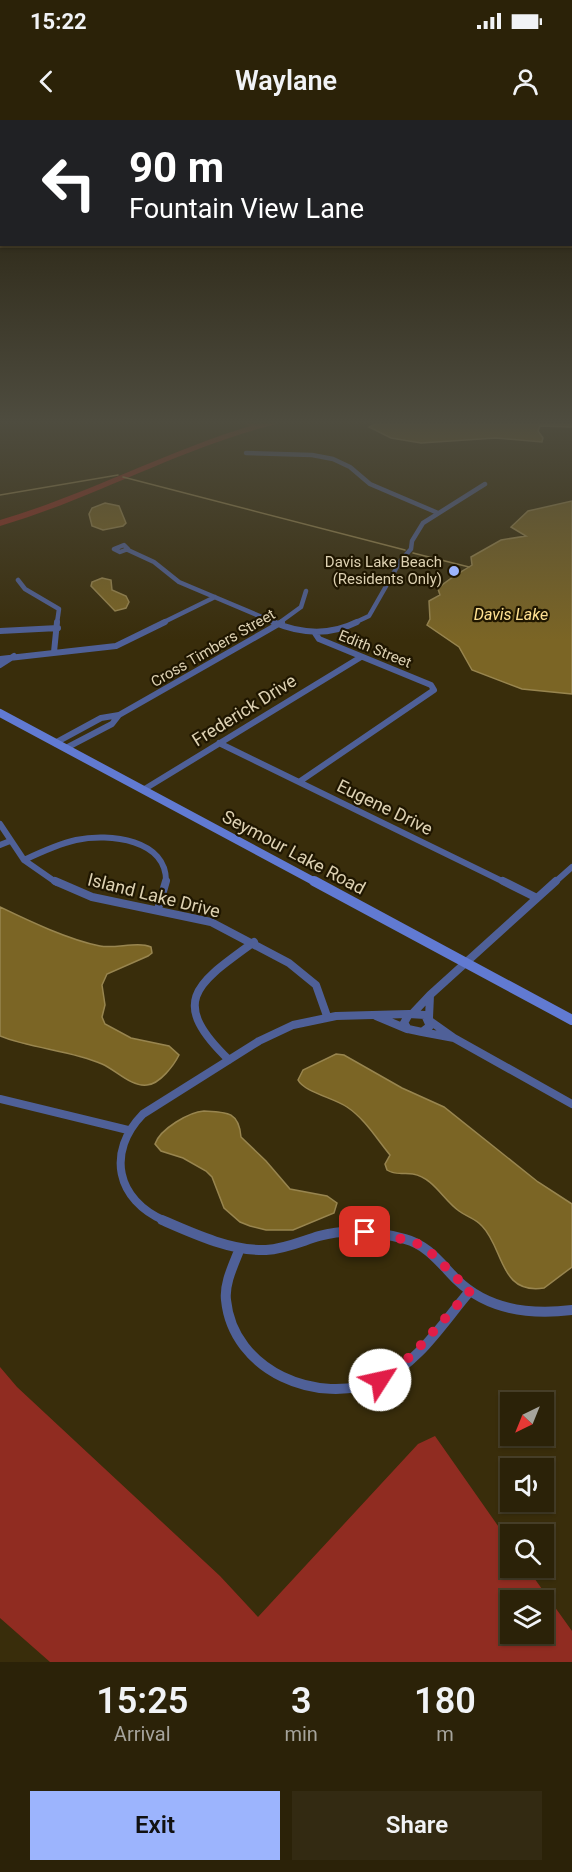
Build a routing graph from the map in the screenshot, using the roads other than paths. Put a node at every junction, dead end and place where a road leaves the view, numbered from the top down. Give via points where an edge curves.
1 (397, 496) edge
2 (466, 496) edge
3 (438, 513) junction
4 (128, 550) dead end
5 (18, 580) dead end
6 (306, 591) dead end
7 (215, 597) junction
8 (278, 624) junction
9 (58, 628) junction
10 (0, 631) edge
11 (315, 633) junction
12 (54, 652) junction
13 (14, 656) junction
14 (361, 657) junction
15 (0, 658) edge
16 (0, 665) edge
17 (0, 713) edge
18 (119, 715) junction
19 (55, 743) junction
20 (219, 743) junction
21 (66, 748) junction
22 (299, 782) junction
23 (143, 790) junction
24 (0, 824) edge
25 (10, 841) junction
26 (0, 845) edge
27 (24, 860) junction
28 (572, 867) edge
29 (537, 898) junction
30 (158, 909) junction
31 (254, 942) junction
32 (465, 962) junction
33 (430, 995) junction
34 (411, 1014) junction
35 (327, 1016) junction
36 (374, 1016) junction
37 (429, 1020) junction
38 (572, 1020) edge
39 (408, 1029) junction
40 (422, 1032) junction
41 (454, 1038) junction
42 (229, 1060) junction
43 (0, 1099) edge
44 (572, 1104) edge
45 (128, 1130) junction
46 (240, 1248) junction
47 (470, 1291) junction
48 (572, 1310) edge

1 - 3 street
2 - 3 street
3 - 11 street via 419,528 411,549 369,615 345,628
4 - 7 street, Edith Street via 154,562 179,582
5 - 9 street via 22,587 59,609
6 - 8 street, Cross Timbers Street via 296,613
7 - 8 street, Edith Street
7 - 12 street via 116,646
8 - 11 street, Edith Street
8 - 18 street, Cross Timbers Street
9 - 10 street
9 - 12 street
11 - 14 street, Edith Street via 319,639
12 - 13 street
13 - 15 street
13 - 16 street
14 - 20 street, Frederick Drive
14 - 22 street, Edith Street via 431,686 433,692
17 - 19 street, Seymour Lake Road
18 - 19 street, Cross Timbers Street via 101,718
18 - 21 street, Cross Timbers Street via 112,724
19 - 21 street, Seymour Lake Road
20 - 22 street, Eugene Drive
20 - 23 street, Frederick Drive
21 - 23 street, Seymour Lake Road
22 - 29 street, Eugene Drive
23 - 32 street, Seymour Lake Road
24 - 25 street, Island Lake Drive
25 - 26 street
25 - 27 street, Island Lake Drive
27 - 30 street, Island Lake Drive via 46,877 75,891
27 - 30 street via 82,839 118,838 139,843 162,860 168,871 168,888
28 - 29 street
29 - 32 street
30 - 31 street, Island Lake Drive via 211,922
31 - 35 street, Island Lake Drive via 308,976 322,997
31 - 42 street via 208,976 194,1002 195,1023 202,1035
32 - 33 street
32 - 38 street, Seymour Lake Road
33 - 34 street
33 - 37 street
34 - 36 street
34 - 37 street
34 - 39 street via 404,1023
35 - 36 street
35 - 42 street via 280,1030
36 - 39 street
37 - 40 street via 428,1029
37 - 41 street
39 - 40 street
40 - 41 street
41 - 44 street
42 - 45 street via 155,1102
43 - 45 street
45 - 46 street via 120,1158 121,1171 134,1198 159,1218
46 - 47 street via 287,1247 337,1232 395,1236 430,1252
46 - 47 street via 226,1302 240,1344 272,1373 313,1387 339,1389 380,1380 412,1355
47 - 48 street via 505,1308

